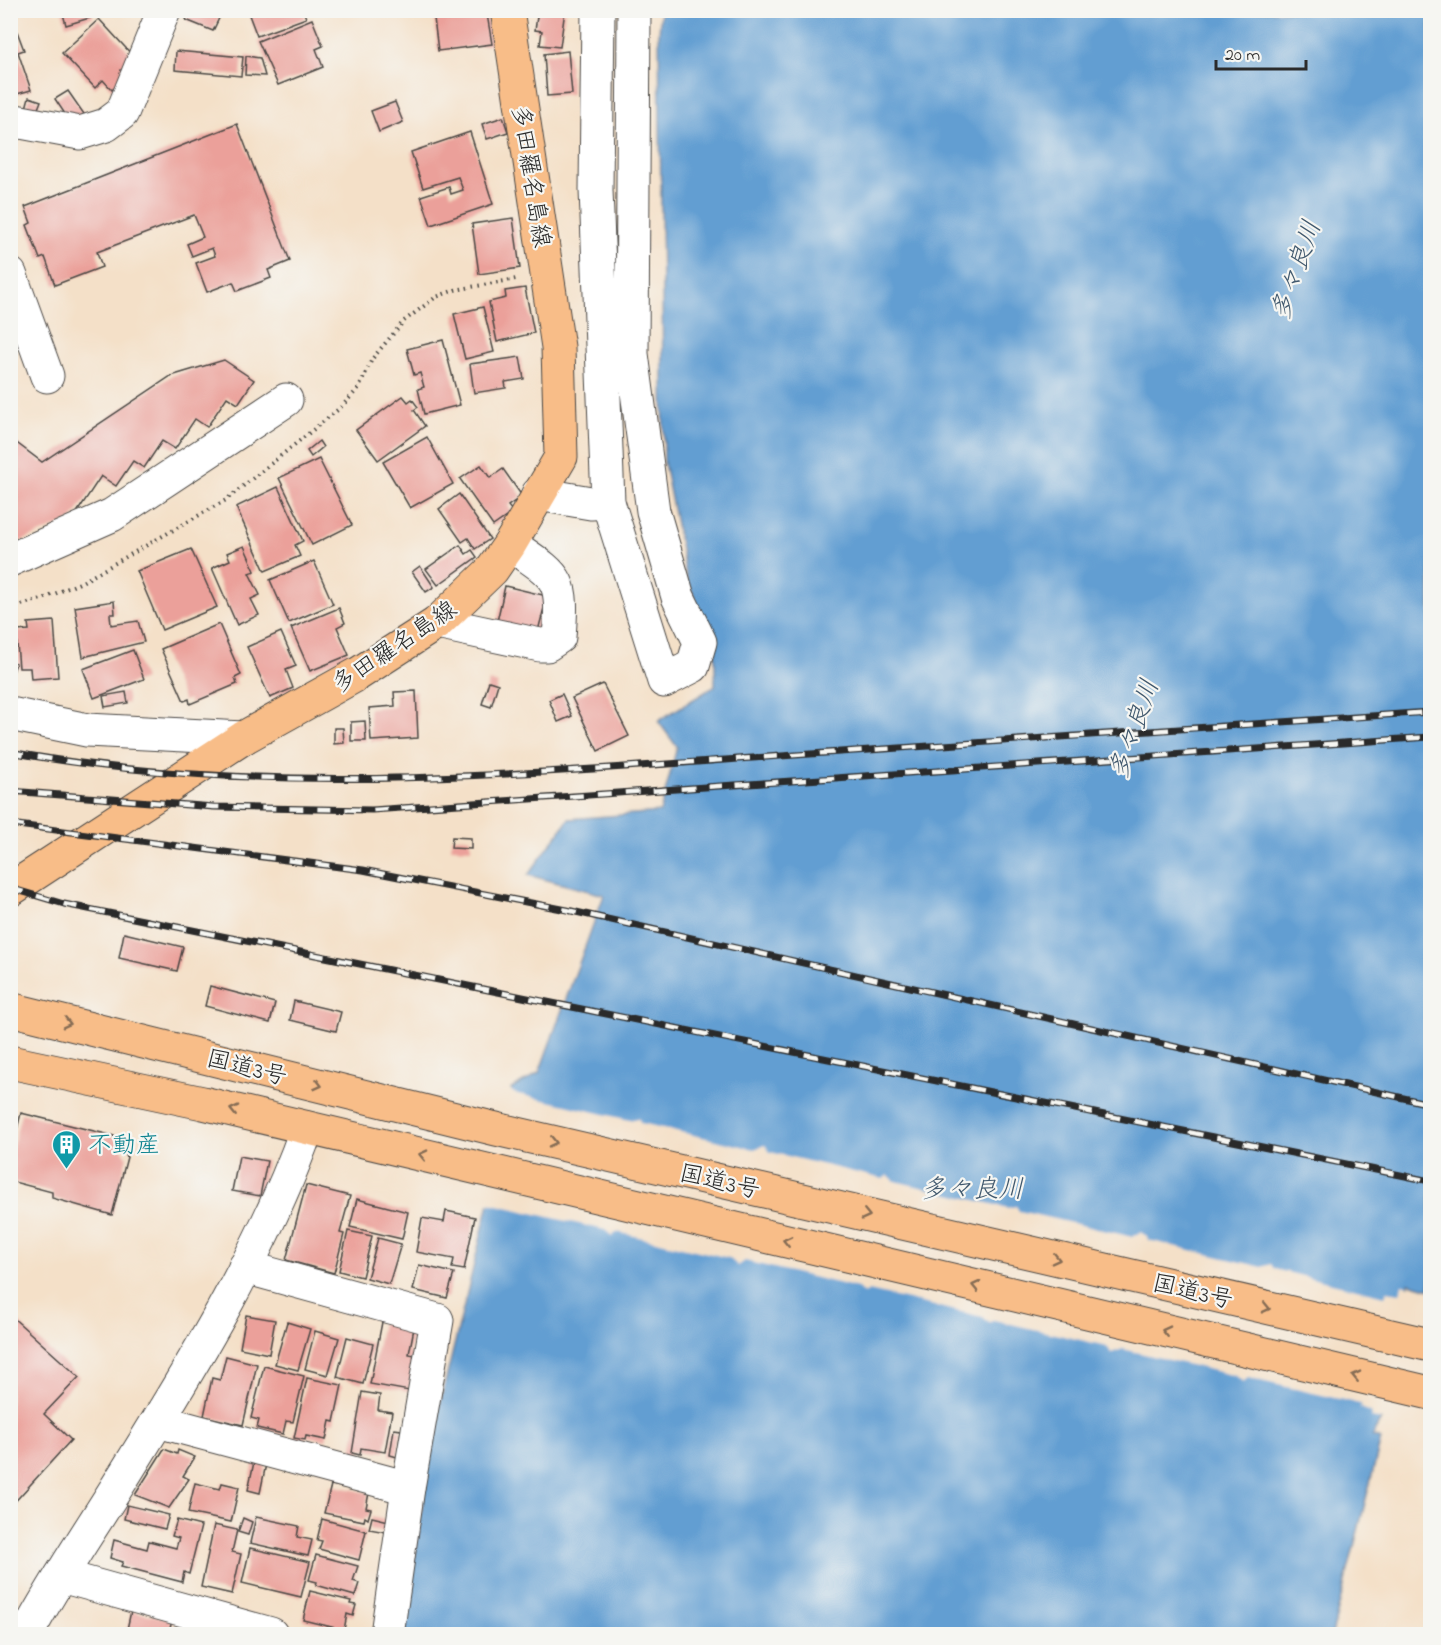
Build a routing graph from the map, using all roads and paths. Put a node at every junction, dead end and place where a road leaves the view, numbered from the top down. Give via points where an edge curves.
1 (164, 10) edge
2 (507, 10) edge
3 (598, 10) edge
4 (634, 10) edge
5 (10, 120) edge
6 (10, 274) edge
7 (46, 376) dead end
8 (286, 400) dead end
9 (538, 494) junction
10 (608, 502) junction
11 (510, 544) junction
12 (10, 560) edge
13 (437, 623) junction
14 (10, 714) edge
15 (243, 738) junction
16 (10, 890) edge
17 (10, 1009) edge
18 (10, 1062) edge
19 (307, 1128) junction
20 (245, 1267) junction
21 (1420, 1343) edge
22 (1422, 1391) edge
23 (158, 1421) junction
24 (408, 1488) junction
25 (61, 1576) junction
26 (27, 1635) edge
27 (271, 1635) edge
28 (387, 1635) edge

1 - 5 street via 122,112 106,125 80,133
2 - 9 main road, 多田羅名島線 via 558,347 561,457
3 - 10 street via 596,190
4 - 10 street via 632,354 652,511 678,597 700,642 693,666 664,681
6 - 7 street
8 - 12 street via 112,515
9 - 10 street
9 - 11 main road, 多田羅名島線
11 - 13 main road, 多田羅名島線 via 492,570
11 - 13 street via 548,570 555,581 562,598 559,637 540,645
13 - 15 main road, 多田羅名島線 via 358,674
14 - 15 street via 87,730
15 - 16 main road, 多田羅名島線
17 -> 21 main road, 国道3号 via 496,1129
19 -> 18 main road, 国道3号
19 - 20 street via 294,1165
22 -> 19 main road, 国道3号
20 - 23 street
20 - 24 street via 437,1320
23 - 24 street
23 - 25 street
24 - 28 street
25 - 26 street
25 - 27 street

